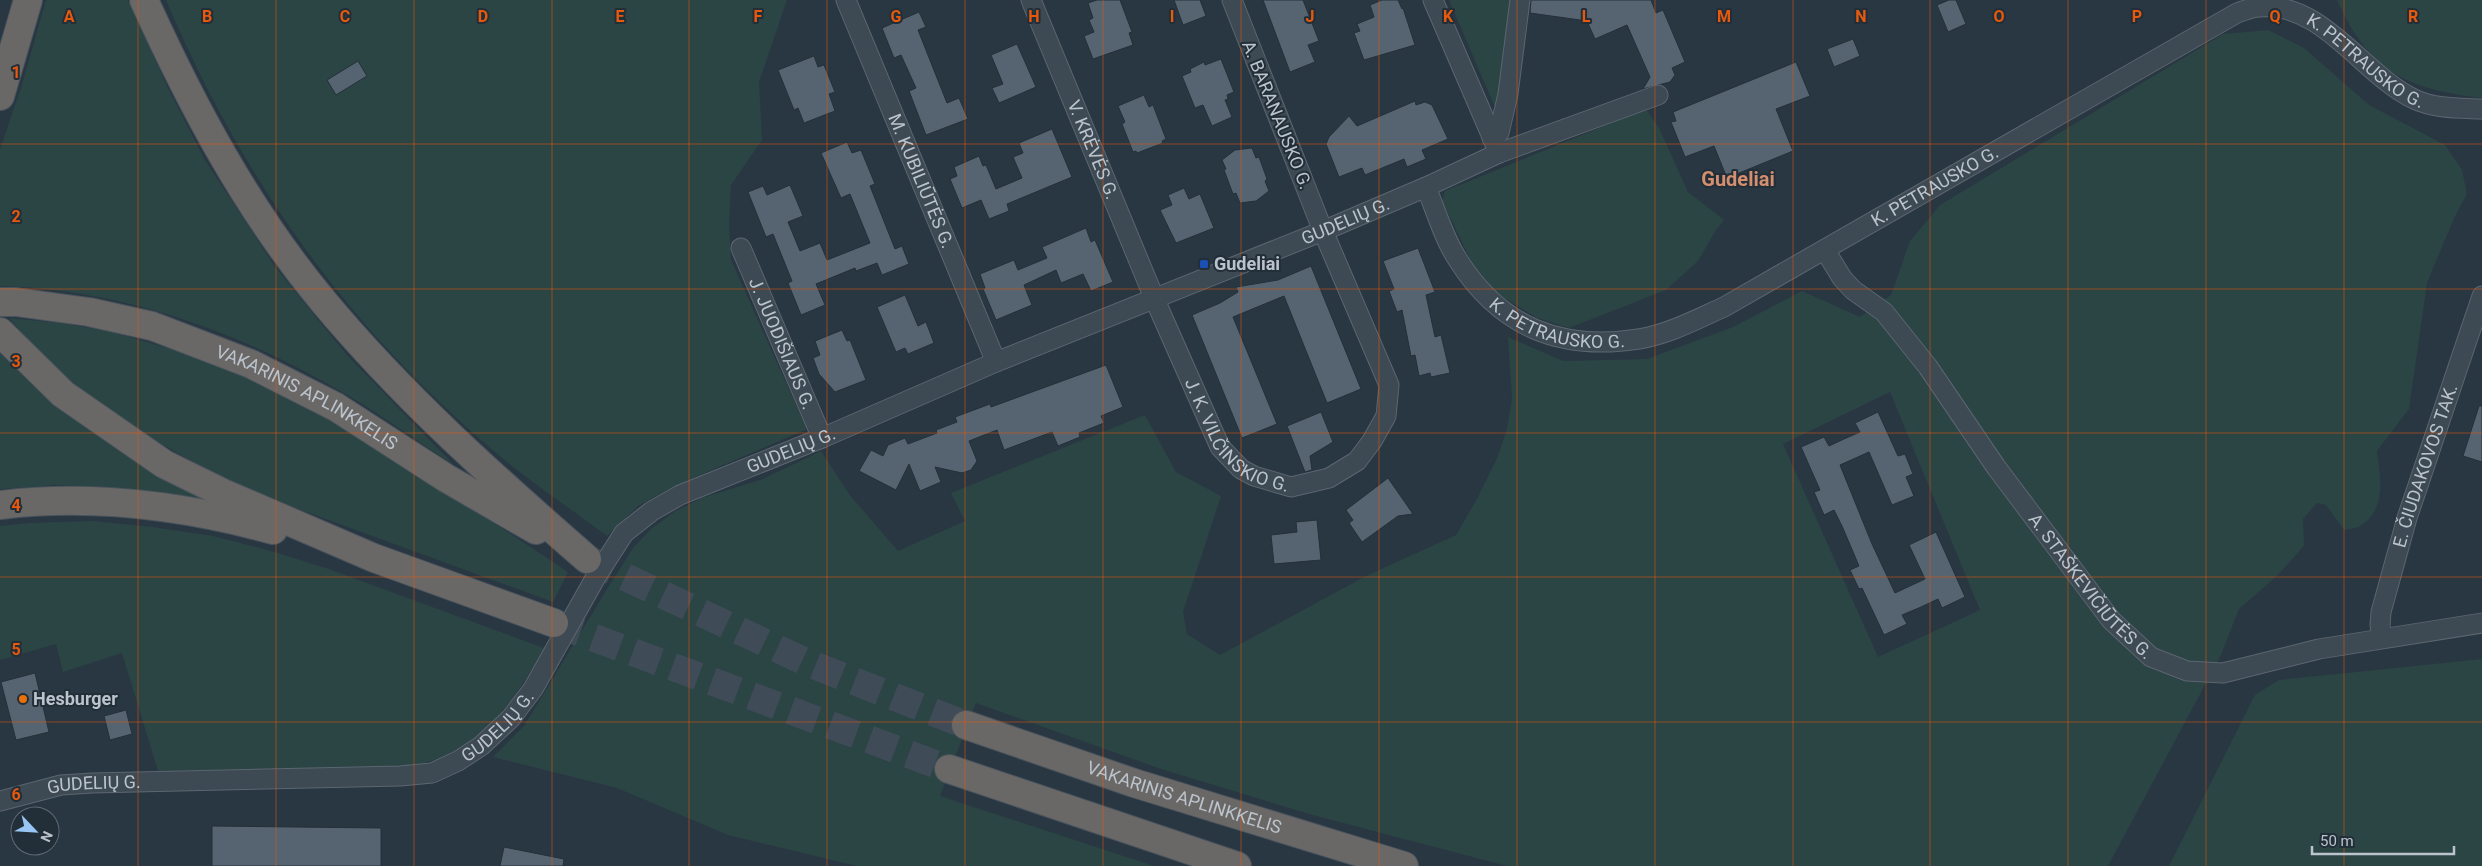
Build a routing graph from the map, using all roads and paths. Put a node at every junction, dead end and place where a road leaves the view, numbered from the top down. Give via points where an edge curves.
1 (28, 0) edge
2 (144, 0) edge
3 (846, 0) edge
4 (1031, 0) edge
5 (1232, 0) edge
6 (1434, 0) edge
7 (1520, 0) edge
8 (1658, 95) dead end
9 (0, 96) edge
10 (2482, 109) edge
11 (1495, 146) junction
12 (1426, 187) junction
13 (1323, 231) junction
14 (741, 248) dead end
15 (1825, 250) junction
16 (2482, 296) edge
17 (1156, 300) junction
18 (0, 302) edge
19 (6, 339) edge
20 (996, 362) junction
21 (822, 438) junction
22 (0, 504) edge
23 (374, 558) junction
24 (554, 623) tunnel mouth
25 (2482, 623) edge
26 (2382, 638) junction
27 (966, 725) tunnel mouth
28 (949, 769) tunnel mouth
29 (0, 800) edge
30 (1238, 866) edge
31 (1404, 866) edge

1 - 9 highway
2 - 18 highway, VAKARINIS APLINKKELIS via 180,79 229,166 322,300 472,458 587,559 446,478 336,408 251,364 152,326 89,312
3 - 20 street, M. KUBILIŪTĖS G.
4 - 17 street, V. KRĖVĖS G.
5 - 13 street, A. BARANAUSKO G.
6 - 11 street
7 - 11 street via 1508,94
8 - 11 street, GUDELIŲ G.
10 - 15 street, K. PETRAUSKO G. via 2434,106 2416,100 2383,78 2309,18 2295,11 2258,7 2237,13
11 - 12 street, GUDELIŲ G.
12 - 13 street, GUDELIŲ G.
12 - 15 street, K. PETRAUSKO G. via 1457,259 1480,292 1500,311 1526,328 1565,340 1590,343 1641,339 1678,327 1724,308
13 - 17 street, GUDELIŲ G.
13 - 17 street, J. K. VILČINSKIO G. via 1389,385 1386,416 1372,442 1357,461 1329,478 1291,487 1254,476 1229,459 1220,447
14 - 21 street, J. JUODIŠIAUS G.
15 - 26 street, A. STAŠKEVIČIŪTĖS G. via 1842,278 1884,312 1928,367 1996,467 2111,620 2151,657 2187,671 2223,674 2319,648
16 - 26 street, E. ČIUDAKOVOS TAK. via 2407,518 2381,612
17 - 20 street, GUDELIŲ G.
19 - 23 highway via 63,394 164,464
20 - 21 street, GUDELIŲ G.
21 - 29 street, GUDELIŲ G. via 680,495 624,533 534,689 511,718 481,746 432,773 61,785
22 - 23 highway via 34,501 138,504 226,517
23 - 24 highway
25 - 26 street, A. STAŠKEVIČIŪTĖS G.
27 - 31 highway, VAKARINIS APLINKKELIS via 1134,783
28 - 30 highway

